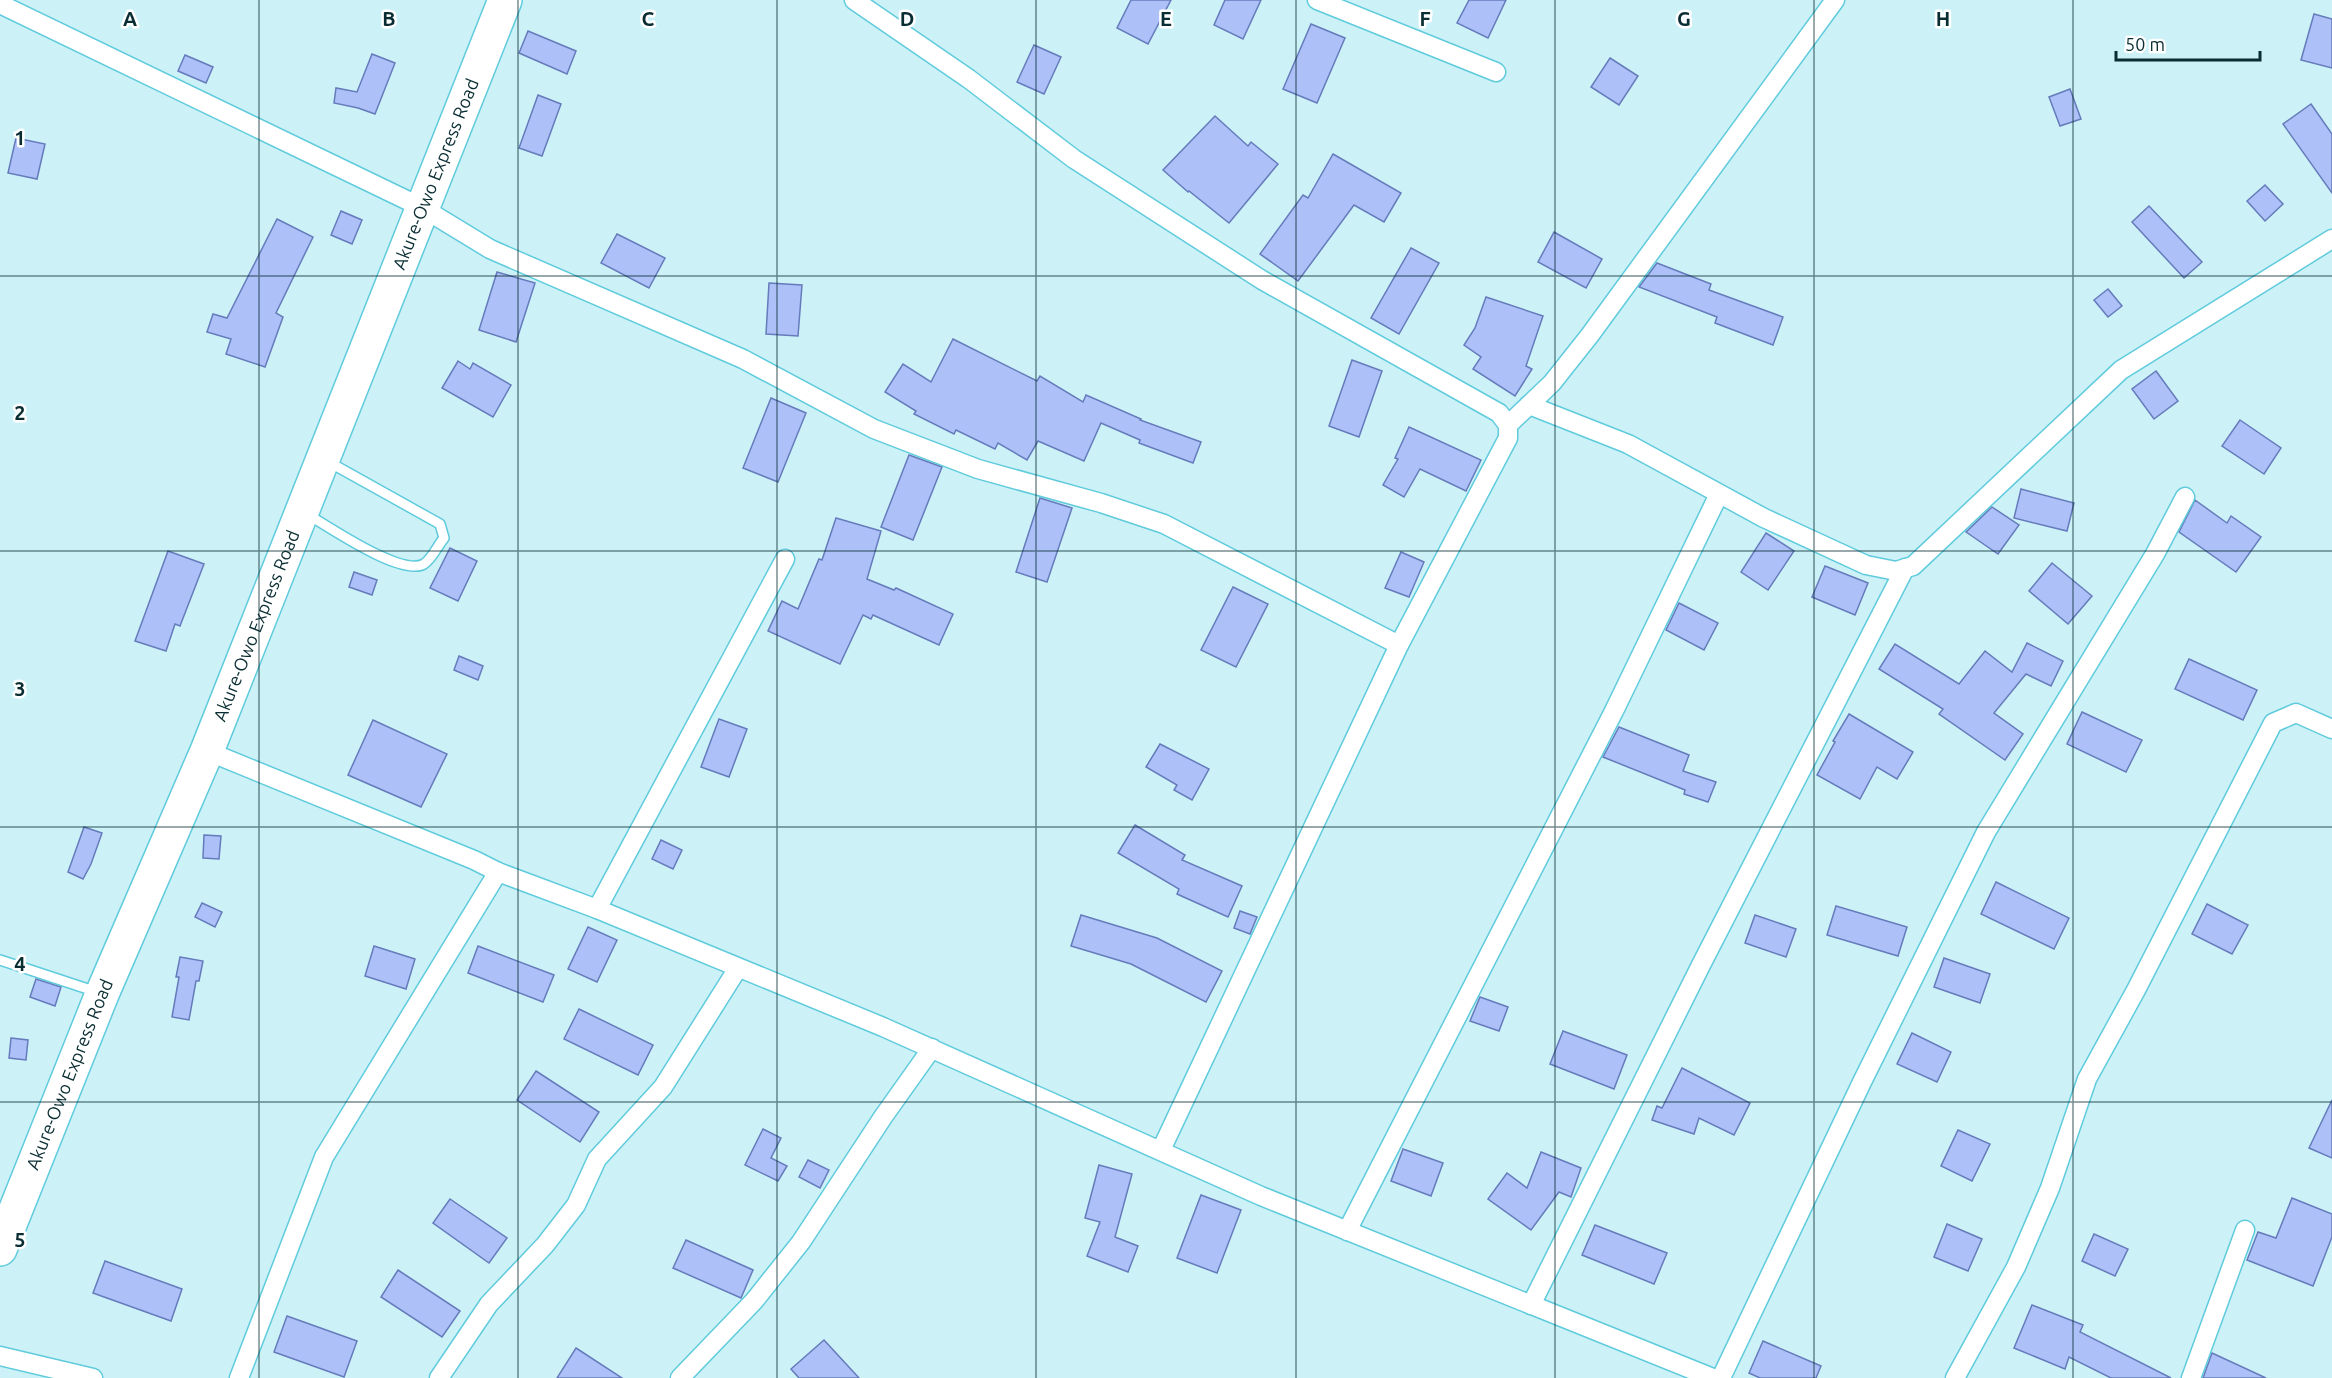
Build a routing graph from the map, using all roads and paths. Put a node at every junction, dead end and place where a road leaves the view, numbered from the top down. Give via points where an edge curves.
1 (505, 0) edge
2 (854, 0) edge
3 (1317, 0) edge
4 (1835, 0) edge
5 (0, 4) edge
6 (1496, 72) dead end
7 (421, 207) junction
8 (2332, 239) edge
9 (1529, 405) junction
10 (1508, 425) junction
11 (322, 458) junction
12 (1719, 494) junction
13 (2185, 497) dead end
14 (301, 511) junction
15 (785, 559) dead end
16 (1905, 568) junction
17 (1399, 645) junction
18 (2332, 729) edge
19 (207, 752) junction
20 (498, 872) junction
21 (597, 909) junction
22 (0, 960) edge
23 (738, 968) junction
24 (102, 994) junction
25 (932, 1048) junction
26 (1161, 1150) junction
27 (2245, 1230) dead end
28 (1347, 1231) junction
29 (0, 1249) edge
30 (1531, 1305) junction
31 (0, 1356) edge
32 (93, 1378) edge
33 (239, 1378) edge
34 (439, 1378) edge
35 (680, 1378) edge
36 (1713, 1378) edge
37 (1720, 1378) edge
38 (1955, 1378) edge
39 (2191, 1378) edge

1 - 7 highway, Akure-Owo Express Road
2 - 10 street via 969,79 1074,159 1262,280 1499,413
3 - 6 street
4 - 9 street via 1590,335
5 - 7 street
7 - 11 highway, Akure-Owo Express Road
7 - 17 street via 490,249 743,359 874,429 978,469 1101,502 1164,525
8 - 16 street via 2121,370 1913,566
9 - 10 street
9 - 12 street via 1628,444
10 - 17 street via 1508,438
11 - 14 highway, Akure-Owo Express Road
11 - 14 lane via 440,524 444,538 425,564 413,567 389,561
12 - 16 street via 1866,565 1896,571
12 - 28 street via 1614,711
13 - 37 street via 2155,554 1986,832
14 - 19 highway, Akure-Owo Express Road
15 - 21 street
16 - 30 street
17 - 26 street
18 - 38 street via 2296,713 2273,723 2087,1079 2050,1188 2016,1267
19 - 20 street
19 - 24 highway, Akure-Owo Express Road
20 - 21 street
20 - 33 street via 324,1157
21 - 23 street
22 - 24 lane
23 - 25 street
23 - 34 street via 663,1087 597,1159 576,1206 489,1304
24 - 29 highway, Akure-Owo Express Road
25 - 26 street
25 - 35 street via 801,1242 754,1301
26 - 28 street
27 - 39 street
28 - 30 street
30 - 36 street
31 - 32 street

